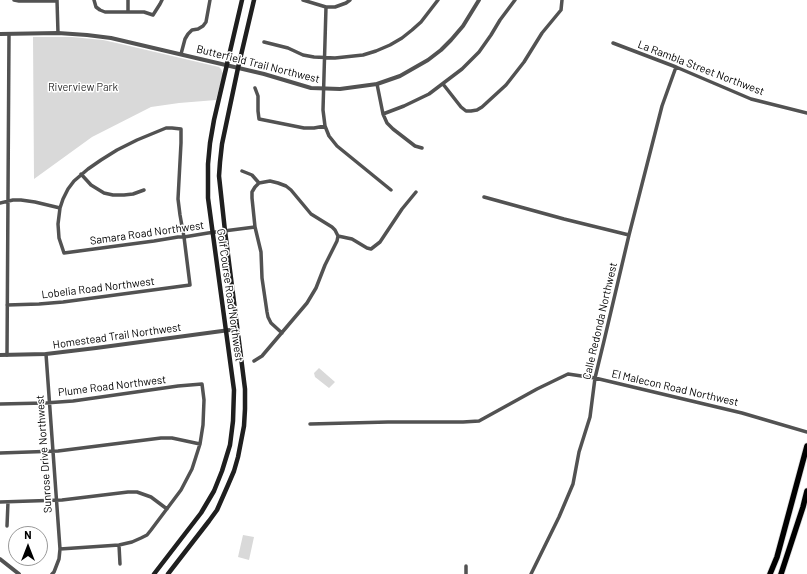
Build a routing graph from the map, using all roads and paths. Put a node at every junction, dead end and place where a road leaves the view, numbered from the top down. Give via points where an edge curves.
1 (14, 0) edge
2 (94, 0) edge
3 (128, 0) edge
4 (162, 0) edge
5 (210, 0) edge
6 (242, 0) edge
7 (254, 0) edge
8 (303, 0) edge
9 (350, 0) edge
10 (479, 0) edge
11 (515, 0) edge
12 (562, 0) edge
13 (57, 1) edge
14 (437, 1) edge
15 (326, 7) junction
16 (128, 12) junction
17 (58, 33) junction
18 (0, 34) edge
19 (9, 34) junction
20 (264, 42) dead end
21 (613, 43) dead end
22 (182, 54) junction
23 (325, 58) junction
24 (227, 65) junction
25 (676, 67) junction
26 (238, 68) junction
27 (377, 84) junction
28 (443, 84) junction
29 (255, 88) dead end
30 (323, 89) junction
31 (807, 113) edge
32 (383, 114) junction
33 (325, 126) junction
34 (422, 148) dead end
35 (242, 171) dead end
36 (81, 174) junction
37 (259, 183) junction
38 (144, 190) dead end
39 (391, 190) dead end
40 (416, 192) dead end
41 (484, 197) dead end
42 (8, 201) junction
43 (0, 203) edge
44 (60, 208) junction
45 (256, 227) junction
46 (225, 231) junction
47 (213, 232) junction
48 (629, 235) junction
49 (338, 236) junction
50 (184, 237) junction
51 (8, 305) junction
52 (237, 328) junction
53 (226, 330) junction
54 (282, 333) junction
55 (46, 354) junction
56 (0, 355) edge
57 (7, 355) junction
58 (254, 360) dead end
59 (595, 378) junction
60 (50, 403) junction
61 (0, 404) edge
62 (310, 424) dead end
63 (807, 432) edge
64 (200, 444) junction
65 (807, 446) edge
66 (54, 452) junction
67 (0, 453) edge
68 (807, 491) edge
69 (57, 500) junction
70 (0, 502) edge
71 (8, 502) junction
72 (167, 509) junction
73 (7, 526) dead end
74 (119, 545) junction
75 (60, 549) junction
76 (0, 559) edge
77 (120, 564) dead end
78 (466, 566) dead end
79 (19, 574) edge
80 (52, 574) edge
81 (154, 574) edge
82 (168, 574) edge
83 (466, 574) edge
84 (531, 574) edge
85 (770, 574) edge
86 (781, 574) edge

1 - 13 street
2 - 16 street via 96,7 105,12
3 - 16 street
4 - 16 street via 153,15
5 - 22 street via 206,22 188,34
6 - 24 main road, Golf Course Road Northwest
7 - 26 main road, Golf Course Road Northwest
8 - 15 street
9 - 15 street via 335,7
10 - 27 street, Butterfield Trail Northwest via 463,26 428,60 400,76
11 - 28 street via 479,52
12 - 28 street via 561,10 542,33 524,62 506,85 482,107 466,111
13 - 17 street
14 - 23 street via 412,30 390,45 363,54
15 - 23 street
17 - 19 street, Butterfield Trail Northwest
17 - 22 street, Butterfield Trail Northwest via 111,38
18 - 19 street, Butterfield Trail Northwest
19 - 42 street
20 - 23 street
21 - 25 street, La Rambla Street Northwest
22 - 24 street, Butterfield Trail Northwest
23 - 30 street
24 - 26 street, Butterfield Trail Northwest
24 - 47 main road, Golf Course Road Northwest via 214,120 209,156 208,198
25 - 31 street, La Rambla Street Northwest via 751,100
25 - 48 street, Calle Redonda Northwest via 662,106
26 - 30 street, Butterfield Trail Northwest
26 - 46 main road, Golf Course Road Northwest via 220,162 219,176
27 - 30 street, Butterfield Trail Northwest
27 - 32 street
28 - 32 street via 417,100
29 - 33 street via 260,119 304,128
30 - 33 street via 322,110
32 - 34 street via 393,129 415,146
33 - 39 street via 336,146
35 - 37 street via 252,175
36 - 38 street via 91,185 104,193 124,195
36 - 44 street via 68,189
36 - 50 street via 137,140 166,128 181,129 178,199
37 - 45 street via 252,192
37 - 49 street via 270,181 286,186 311,214 332,227
40 - 49 street via 380,242 371,249 352,238
41 - 48 street
42 - 43 street
42 - 44 street via 21,200
42 - 51 street
44 - 50 street, Samara Road Northwest via 59,238 64,253
45 - 46 street, Samara Road Northwest
45 - 54 street via 262,252 262,278 268,317
46 - 47 street, Samara Road Northwest
46 - 52 main road, Golf Course Road Northwest
47 - 50 street, Samara Road Northwest
47 - 53 main road, Golf Course Road Northwest
48 - 59 street, Calle Redonda Northwest
49 - 54 street via 312,296
50 - 51 street, Lobelia Road Northwest via 190,285 63,302
51 - 57 street
52 - 53 street, Homestead Trail Northwest
52 - 82 main road, Golf Course Road Northwest via 245,389 244,426 238,457 217,510
53 - 55 street, Homestead Trail Northwest
53 - 81 main road, Golf Course Road Northwest via 234,390 228,453 214,491 201,513
54 - 58 street via 262,356
55 - 57 street, Homestead Trail Northwest
55 - 60 street, Sunrose Drive Northwest
56 - 57 street, Homestead Trail Northwest
59 - 62 street, El Malecon Road Northwest via 568,374 479,421
59 - 63 street, El Malecon Road Northwest via 742,413
59 - 84 street, Calle Redonda Northwest via 590,417 573,484
60 - 61 street, Plume Road Northwest
60 - 64 street, Plume Road Northwest via 202,384 204,400
60 - 66 street, Sunrose Drive Northwest
64 - 66 street via 161,438
64 - 72 street via 192,469
65 - 85 main road via 777,558
66 - 67 street
66 - 69 street, Sunrose Drive Northwest
68 - 86 main road
69 - 71 street
69 - 72 street via 137,492 151,497
69 - 75 street, Sunrose Drive Northwest
70 - 71 street
71 - 73 street
72 - 74 street via 147,535
74 - 75 street
74 - 77 street
75 - 80 street, Sunrose Drive Northwest via 59,559
76 - 79 street
78 - 83 street

